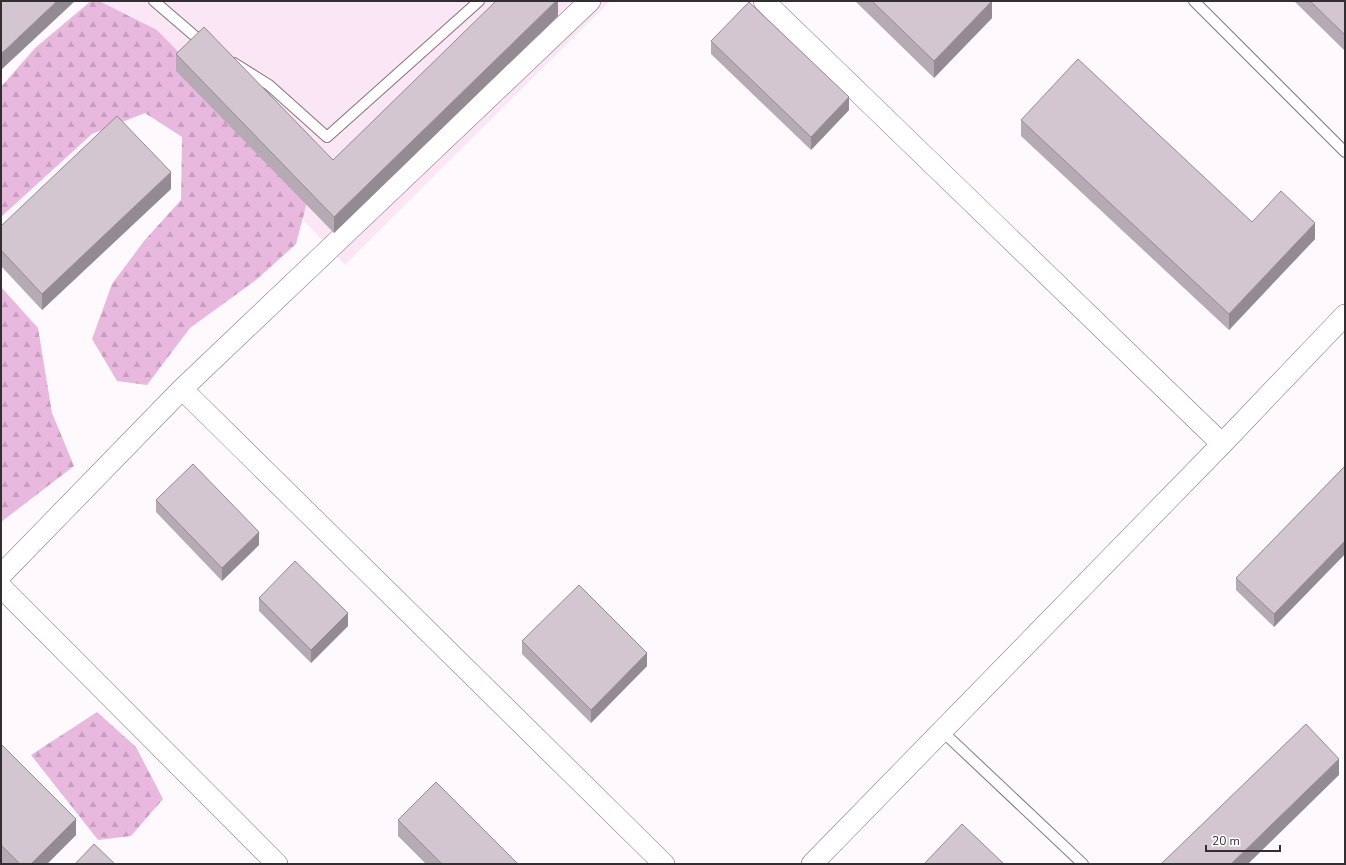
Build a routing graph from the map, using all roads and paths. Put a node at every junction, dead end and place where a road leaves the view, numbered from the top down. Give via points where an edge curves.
1 (154, 1) edge
2 (479, 1) edge
3 (590, 1) edge
4 (764, 1) edge
5 (1194, 1) edge
6 (210, 48) edge
7 (223, 56) edge
8 (1345, 152) edge
9 (1342, 325) edge
10 (182, 389) junction
11 (1222, 444) junction
12 (1, 575) edge
13 (1, 587) edge
14 (942, 731) junction
15 (277, 864) edge
16 (664, 864) edge
17 (812, 864) edge
18 (1083, 864) edge

1 - 6 lane
2 - 7 lane via 327,137 269,85
3 - 10 street
4 - 11 street
5 - 8 lane
9 - 11 street
10 - 12 street
10 - 16 street
11 - 14 street
13 - 15 street
14 - 17 street
14 - 18 lane

